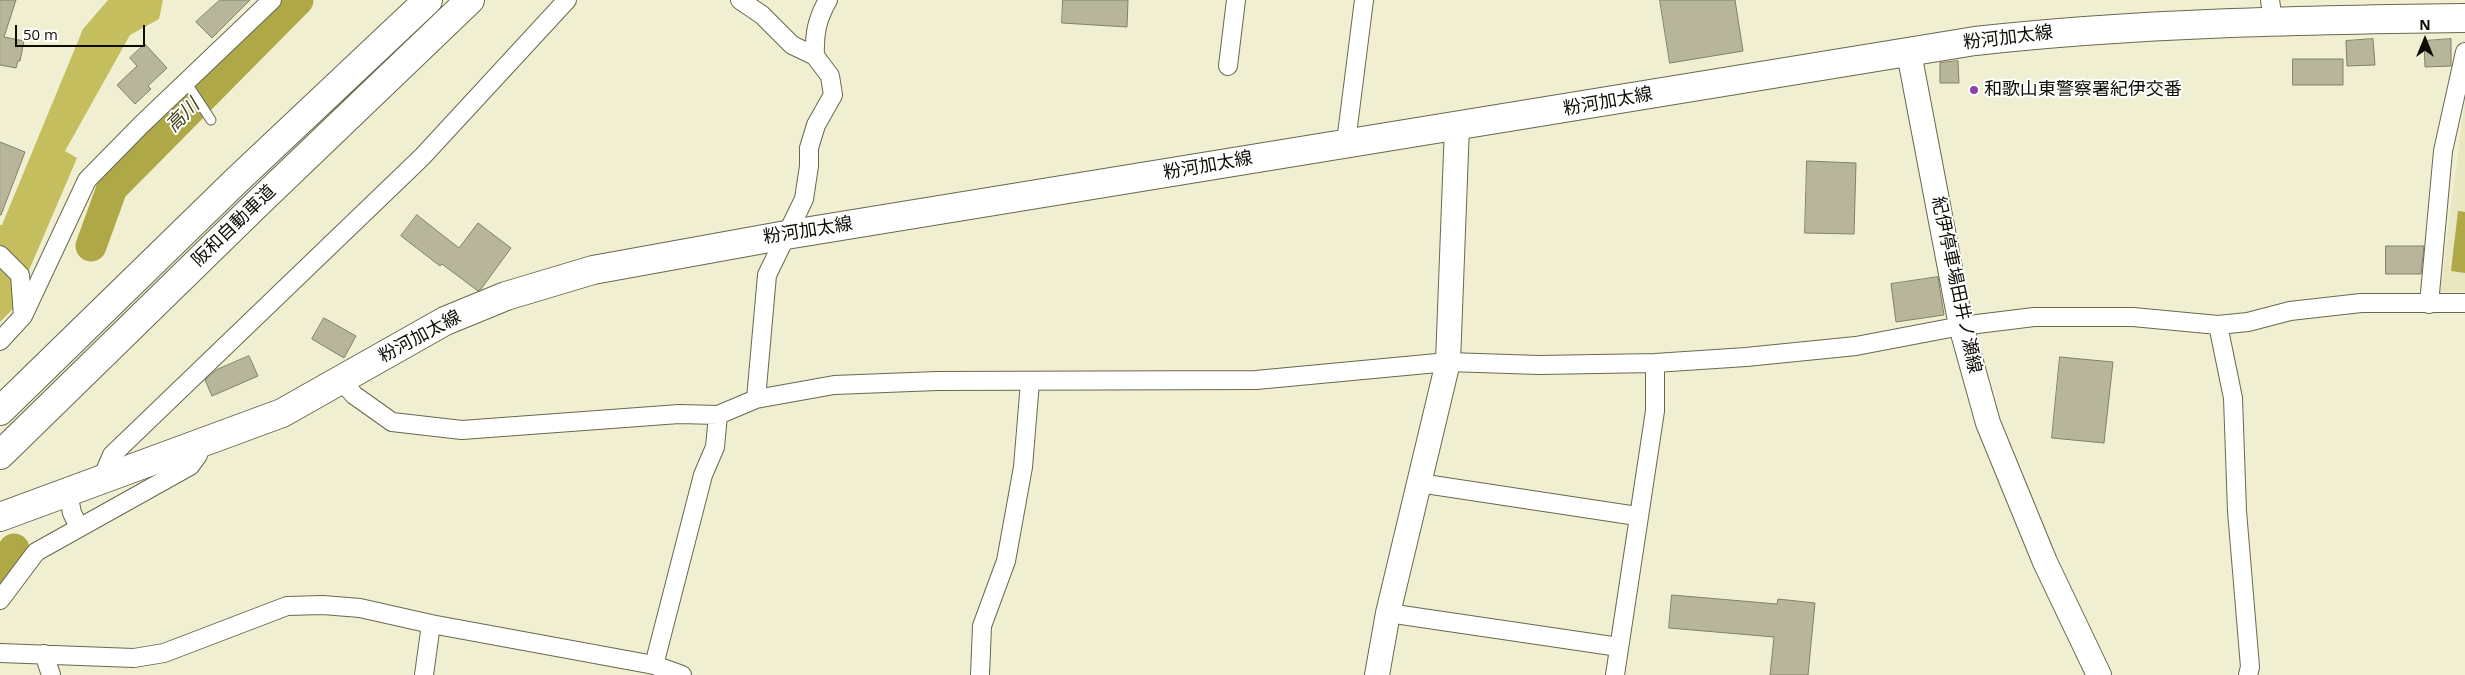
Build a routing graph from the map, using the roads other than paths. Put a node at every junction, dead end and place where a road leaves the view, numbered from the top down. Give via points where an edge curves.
1 (272, 0) edge
2 (428, 0) edge
3 (470, 0) edge
4 (567, 0) edge
5 (740, 0) edge
6 (828, 0) edge
7 (1236, 0) edge
8 (1364, 0) edge
9 (2271, 10) edge
10 (2465, 18) edge
11 (2465, 52) edge
12 (1909, 53) junction
13 (815, 56) junction
14 (1228, 66) dead end
15 (188, 85) junction
16 (211, 120) dead end
17 (1457, 126) junction
18 (1346, 142) junction
19 (786, 235) junction
20 (0, 255) edge
21 (2465, 303) edge
22 (2429, 304) junction
23 (23, 316) junction
24 (2218, 325) junction
25 (1961, 326) junction
26 (0, 341) edge
27 (1448, 362) junction
28 (1655, 363) junction
29 (342, 380) junction
30 (1030, 382) junction
31 (756, 399) junction
32 (0, 411) edge
33 (718, 415) junction
34 (197, 444) junction
35 (0, 455) edge
36 (105, 479) junction
37 (1419, 483) junction
38 (68, 493) junction
39 (1638, 516) junction
40 (0, 517) edge
41 (79, 527) junction
42 (0, 600) edge
43 (1388, 613) junction
44 (431, 624) junction
45 (1619, 647) junction
46 (0, 652) edge
47 (44, 654) junction
48 (654, 666) junction
49 (50, 675) edge
50 (424, 675) edge
51 (682, 675) edge
52 (980, 675) edge
53 (1377, 675) edge
54 (1615, 675) edge
55 (2099, 675) edge
56 (2248, 675) edge

1 - 15 street
2 - 32 main road, 阪和自動車道
3 - 35 main road, 阪和自動車道
4 - 36 street via 422,157 325,243 256,317 112,455 105,470
5 - 13 street via 792,45
6 - 13 street via 819,15 814,37
7 - 14 street
8 - 18 street
9 - 10 main road, 粉河加太線
9 - 12 main road, 粉河加太線 via 1975,41
11 - 22 street via 2442,150
12 - 17 main road, 粉河加太線
12 - 25 main road, 紀伊停車場田井ノ瀬線
13 - 19 street via 830,76 833,95 816,124 809,148 804,200
15 - 16 lane
15 - 23 street via 87,180
17 - 18 main road, 粉河加太線
17 - 27 main road
18 - 19 main road, 粉河加太線
19 - 29 main road, 粉河加太線 via 593,270 506,296 445,321
19 - 31 street via 767,275
20 - 23 street via 20,275
21 - 22 street
22 - 24 street via 2361,303 2290,311 2248,322
23 - 26 street
24 - 25 street via 2134,317 2034,317
24 - 56 street via 2233,398
25 - 28 street via 1856,346
25 - 55 main road, 紀伊停車場田井ノ瀬線 via 1988,423 2045,562
27 - 28 street via 1539,365
27 - 30 street via 1256,380
27 - 37 main road
28 - 39 street via 1655,412
29 - 33 street via 354,395 392,422 462,430 679,414
29 - 34 main road, 粉河加太線 via 282,413
30 - 31 street via 834,385
30 - 52 street via 1023,467 1006,561 982,626
31 - 33 street
33 - 48 street via 715,447 704,475
34 - 36 main road, 粉河加太線
34 - 41 street via 198,455 190,466
36 - 38 main road, 粉河加太線
37 - 39 street
37 - 43 main road
38 - 40 main road, 粉河加太線
38 - 41 street
39 - 45 street
41 - 42 street via 36,552
43 - 45 street
43 - 53 main road
44 - 47 street via 360,608 287,606 164,653 134,658
44 - 48 street
44 - 50 street
45 - 54 street
46 - 47 street
47 - 49 street
48 - 51 street

